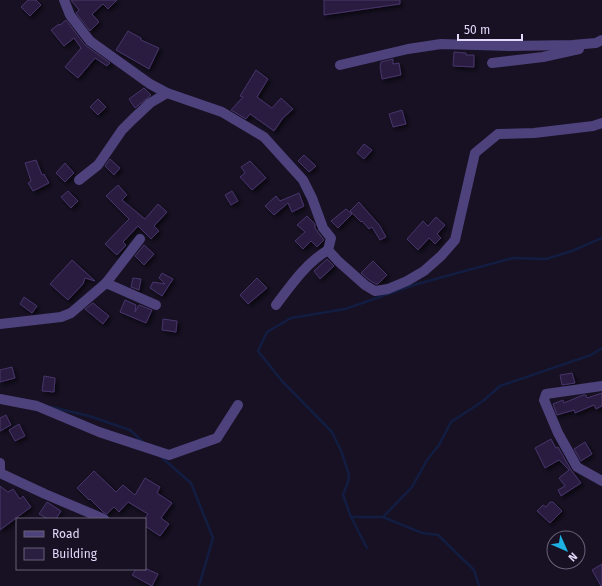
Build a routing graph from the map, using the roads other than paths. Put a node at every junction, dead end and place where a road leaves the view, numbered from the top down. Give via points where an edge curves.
1 (64, 0) edge
2 (599, 42) edge
3 (492, 63) dead end
4 (340, 65) dead end
5 (167, 92) junction
6 (602, 123) edge
7 (79, 180) dead end
8 (140, 239) dead end
9 (328, 250) junction
10 (106, 283) junction
11 (156, 305) dead end
12 (276, 305) dead end
13 (0, 324) edge
14 (602, 386) edge
15 (0, 399) edge
16 (238, 406) dead end
17 (0, 462) edge
18 (0, 469) edge
19 (0, 473) edge
20 (602, 481) edge
21 (102, 518) edge

1 - 5 street via 70,15 90,41 150,84
2 - 3 street via 544,57
2 - 4 street via 529,46 441,44
5 - 7 street via 133,119 122,130 98,165
5 - 9 street via 222,112 264,137 303,180 323,228 331,238
6 - 9 street via 534,133 498,134 475,152 455,240 424,272 407,282 374,291
8 - 10 street
9 - 12 street via 307,266
10 - 11 street
10 - 13 street via 71,313 61,317
14 - 20 street via 546,394 544,400 558,433 577,467
15 - 16 street via 37,406 99,432 169,455 217,438
17 - 18 street
19 - 21 street

